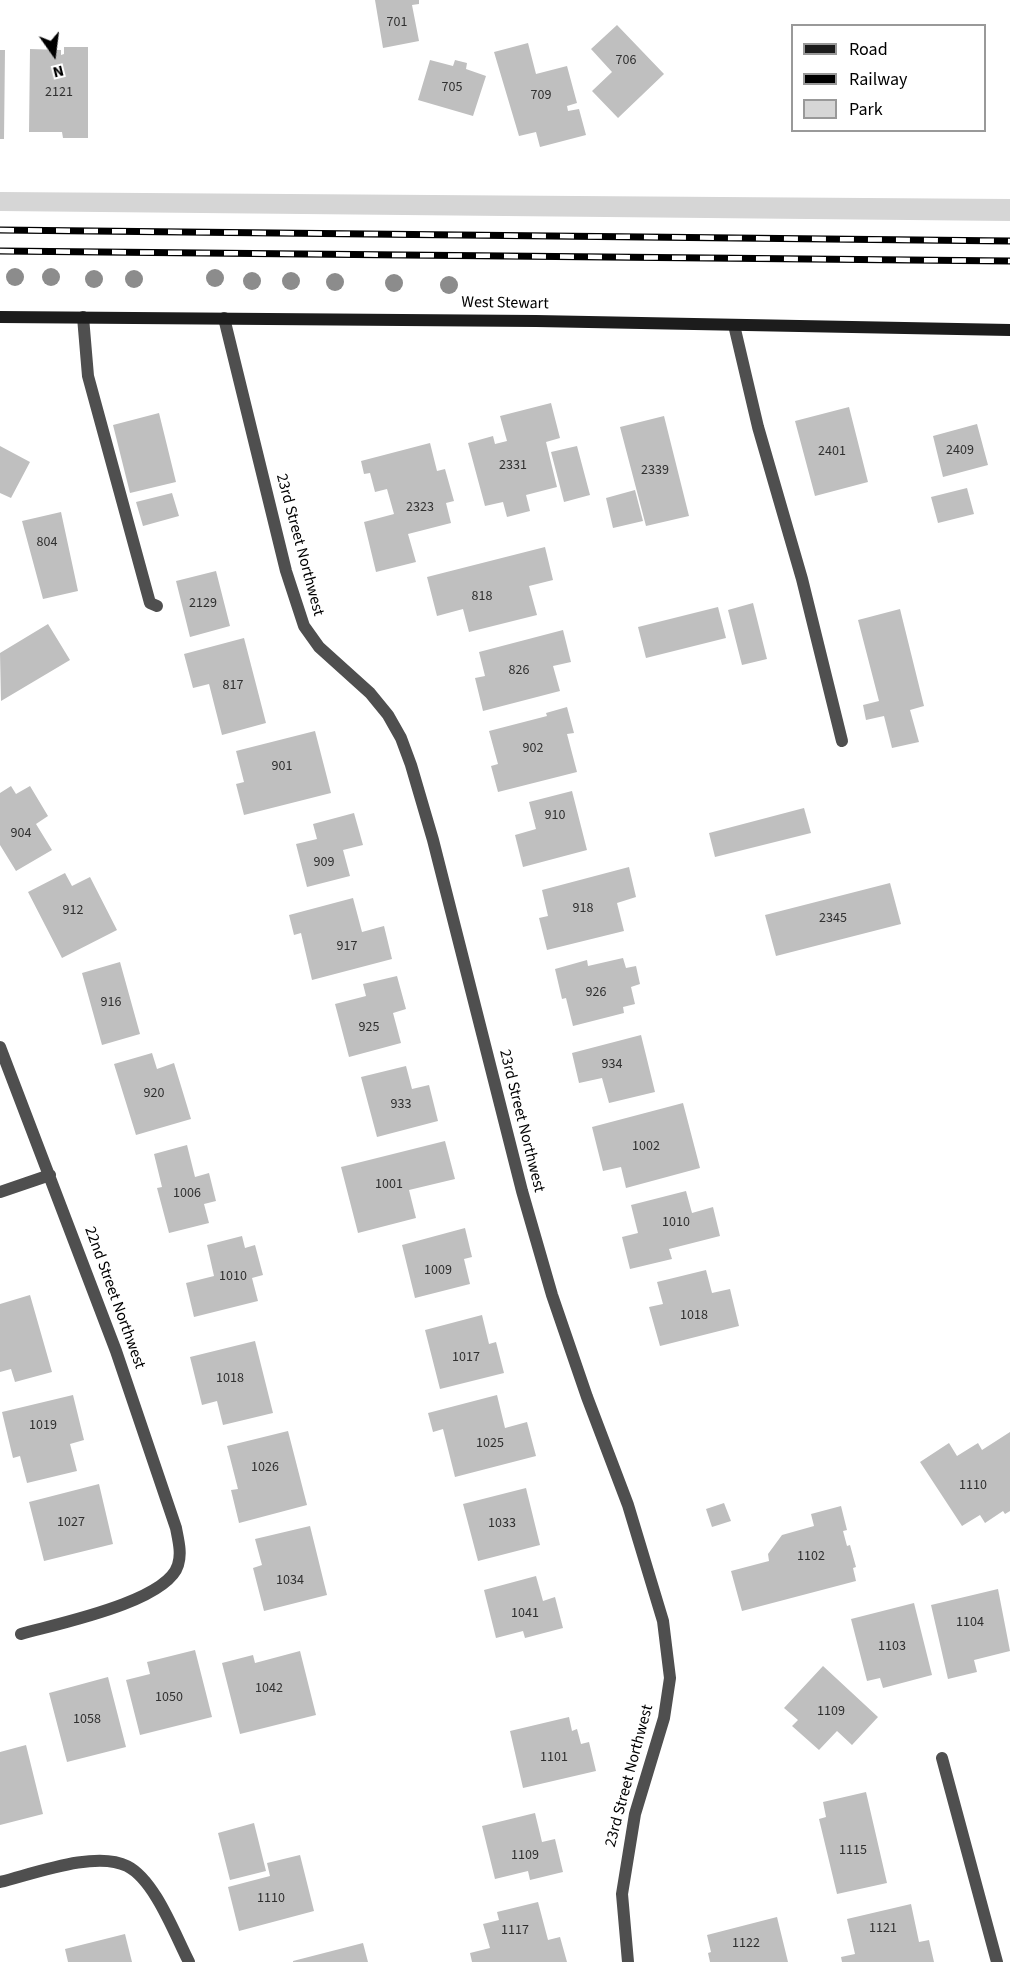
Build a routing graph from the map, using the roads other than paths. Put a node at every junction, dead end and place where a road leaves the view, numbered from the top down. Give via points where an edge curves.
1 (0, 317) edge
2 (82, 317) junction
3 (224, 318) junction
4 (734, 325) junction
5 (1010, 330) edge
6 (157, 606) dead end
7 (842, 741) dead end
8 (0, 1047) edge
9 (50, 1175) junction
10 (0, 1192) edge
11 (21, 1634) dead end
12 (942, 1758) dead end
13 (0, 1882) edge
14 (189, 1962) edge
15 (628, 1962) edge
16 (997, 1962) edge

1 - 2 street, West Stewart
2 - 3 street, West Stewart
2 - 6 street via 88,376 150,603
3 - 4 street, West Stewart
3 - 15 street, 23rd Street Northwest via 286,571 304,626 319,647 370,693 388,715 408,758 552,1295 628,1505 663,1621 670,1678 664,1718 635,1814 622,1894
4 - 5 street, West Stewart
4 - 7 street
8 - 9 street, 22nd Street Northwest
9 - 10 street
9 - 11 street, 22nd Street Northwest via 176,1528 178,1566 159,1588 140,1599
12 - 16 street
13 - 14 street via 92,1861 128,1866 152,1892

